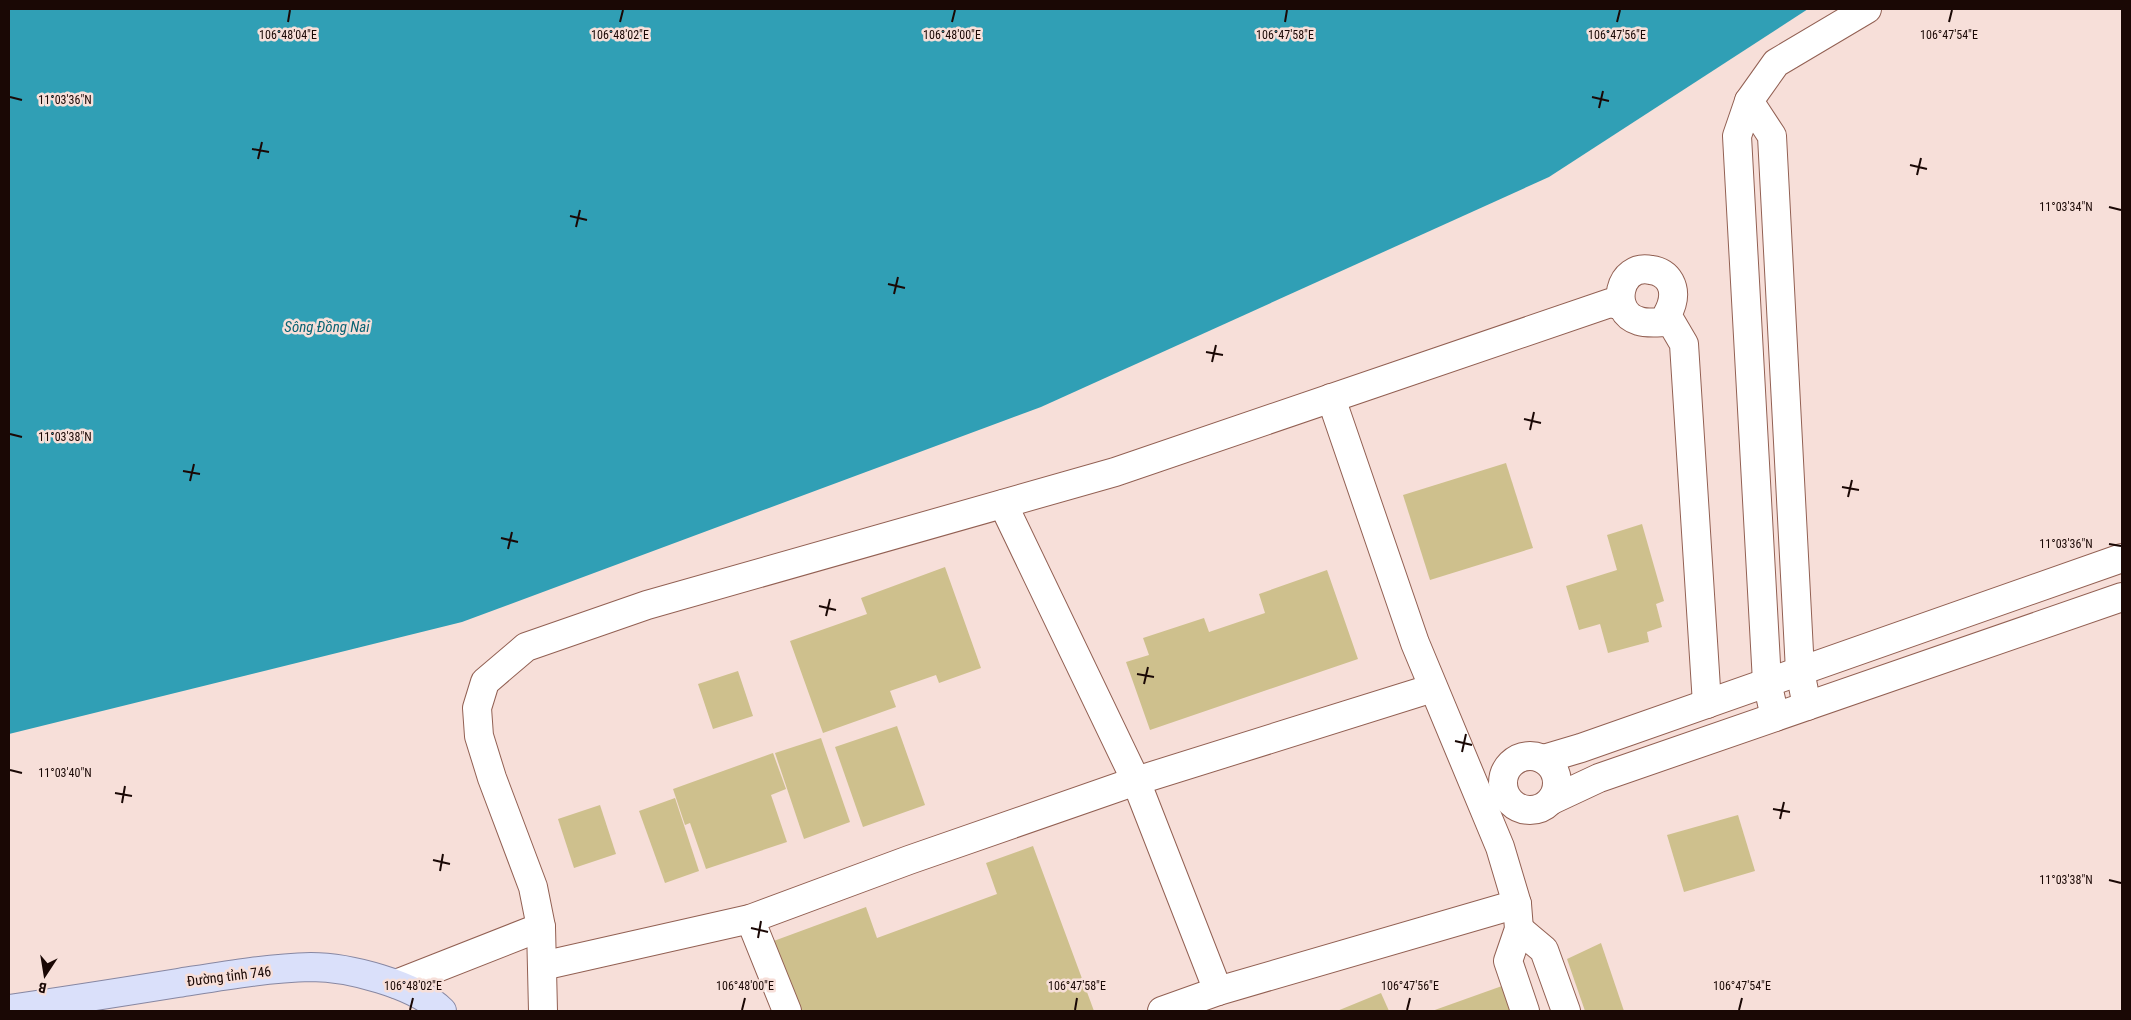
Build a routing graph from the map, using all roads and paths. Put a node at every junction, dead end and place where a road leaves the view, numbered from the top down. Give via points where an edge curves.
1 (1867, 9) edge
2 (1749, 101) junction
3 (1622, 306) junction
4 (1670, 322) junction
5 (1331, 398) junction
6 (1003, 504) junction
7 (2122, 558) edge
8 (2122, 597) edge
9 (1800, 671) junction
10 (1767, 682) junction
11 (1434, 688) junction
12 (1707, 704) junction
13 (1807, 706) junction
14 (1775, 717) junction
15 (1544, 759) junction
16 (1136, 781) junction
17 (1552, 800) junction
18 (1495, 801) junction
19 (1518, 917) junction
20 (750, 918) junction
21 (541, 927) junction
22 (542, 966) junction
23 (396, 984) junction
24 (1218, 992) junction
25 (9, 1009) edge
26 (442, 1011) edge
27 (543, 1011) edge
28 (787, 1011) edge
29 (1162, 1011) edge
30 (1525, 1011) edge
31 (1566, 1011) edge

1 - 2 street via 1776,63
2 - 9 street via 1772,136
2 - 10 street via 1737,136
3 - 4 street via 1634,319 1642,322
3 - 4 street via 1621,288 1630,274 1656,270 1664,275 1673,290 1674,298 1667,314
3 - 5 street via 1610,303
4 - 12 street via 1684,344
5 - 6 street via 1114,472
5 - 11 street via 1414,642
6 - 16 street
6 - 21 street via 647,605 526,647 503,665 485,682 477,708 479,736 533,887
7 - 9 street
8 - 13 street
9 - 10 street
9 - 13 street
10 - 12 street
10 - 14 street
11 - 16 street
11 - 18 street
12 - 15 street
13 - 14 street
14 - 17 street via 1599,778
15 - 17 street via 1558,778
15 - 18 street via 1529,755 1514,760 1504,772 1503,788
16 - 20 street
16 - 24 street
17 - 18 street via 1539,809 1531,810
18 - 19 street via 1500,847
19 - 24 street
19 - 30 street via 1508,961
19 - 31 street via 1544,950
20 - 22 street
20 - 28 street
21 - 22 street
21 - 23 street
22 - 27 street
23 - 25 main road, Đường tỉnh 746 via 360,974 312,967 229,975
23 - 26 main road, Đường tỉnh 746
24 - 29 street

